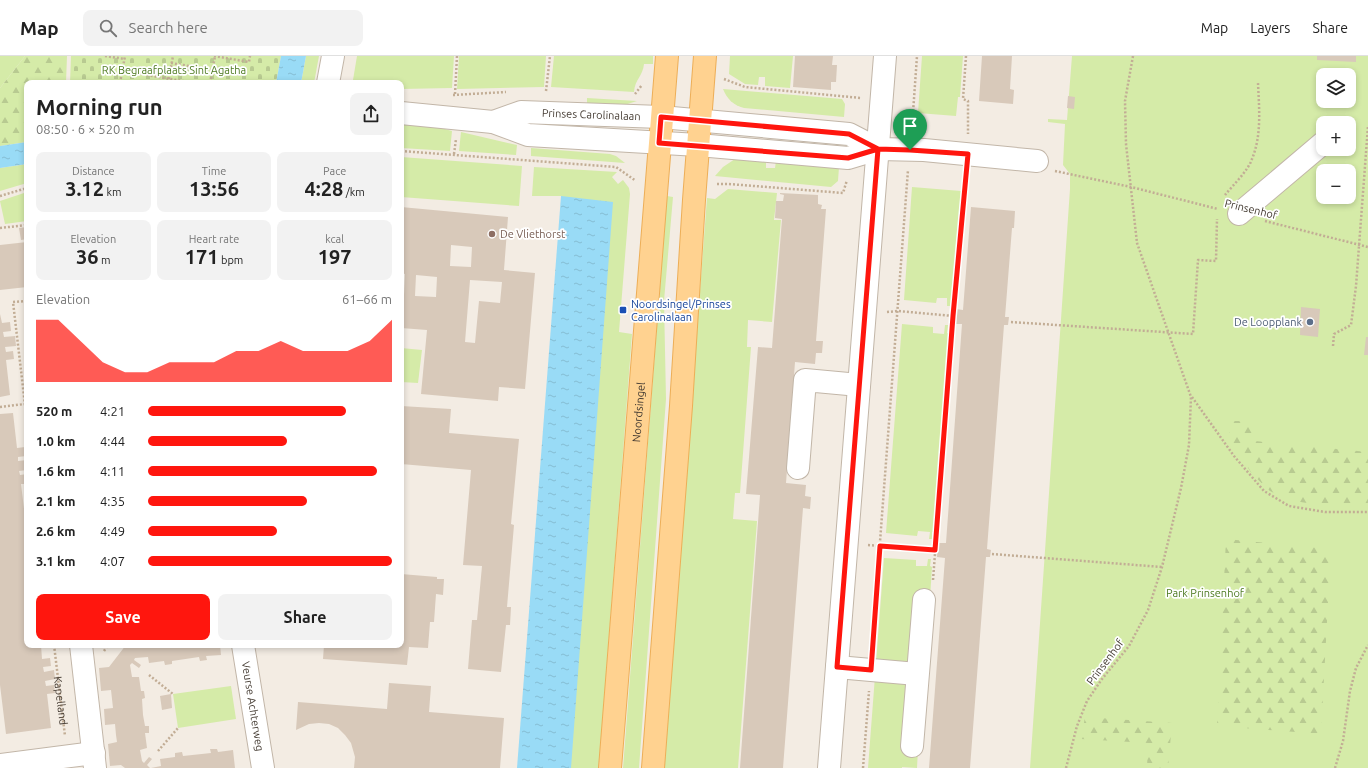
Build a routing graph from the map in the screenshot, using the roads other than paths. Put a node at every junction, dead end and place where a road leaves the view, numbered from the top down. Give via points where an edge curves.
1 (333, 56) edge
2 (667, 56) edge
3 (705, 56) edge
4 (885, 56) edge
5 (329, 80) edge
6 (404, 113) edge
7 (661, 117) junction
8 (700, 121) junction
9 (493, 122) junction
10 (659, 143) junction
11 (698, 145) junction
12 (878, 149) junction
13 (1316, 149) edge
14 (1037, 161) road end
15 (1238, 214) road end
16 (859, 384) junction
17 (798, 468) dead end
18 (928, 590) road end
19 (81, 648) edge
20 (243, 648) edge
21 (837, 667) junction
22 (917, 674) junction
23 (912, 746) dead end
24 (95, 760) edge
25 (0, 765) edge
26 (262, 768) edge
27 (610, 768) edge
28 (653, 768) edge
29 (829, 768) edge

1 - 5 street
2 - 7 main road, Noordsingel
3 - 8 main road
4 - 12 street
6 - 9 street, Prinses Carolinalaan
7 - 8 street, Prinses Carolinalaan
7 - 9 street, Prinses Carolinalaan via 521,112
7 - 10 main road, Noordsingel
8 - 11 main road
8 - 12 street, Prinses Carolinalaan via 849,134
9 - 10 street, Prinses Carolinalaan via 528,135
10 - 11 street, Prinses Carolinalaan
10 - 27 main road, Noordsingel
11 - 12 street, Prinses Carolinalaan via 848,158
11 - 28 main road
12 - 14 street, Prinses Carolinalaan
12 - 16 street
13 - 15 street
16 - 17 street via 805,380
16 - 21 street
18 - 22 street
19 - 24 street
20 - 26 street, Veurse Achterweg
21 - 22 street
21 - 29 street
22 - 23 street
24 - 25 street via 68,756

